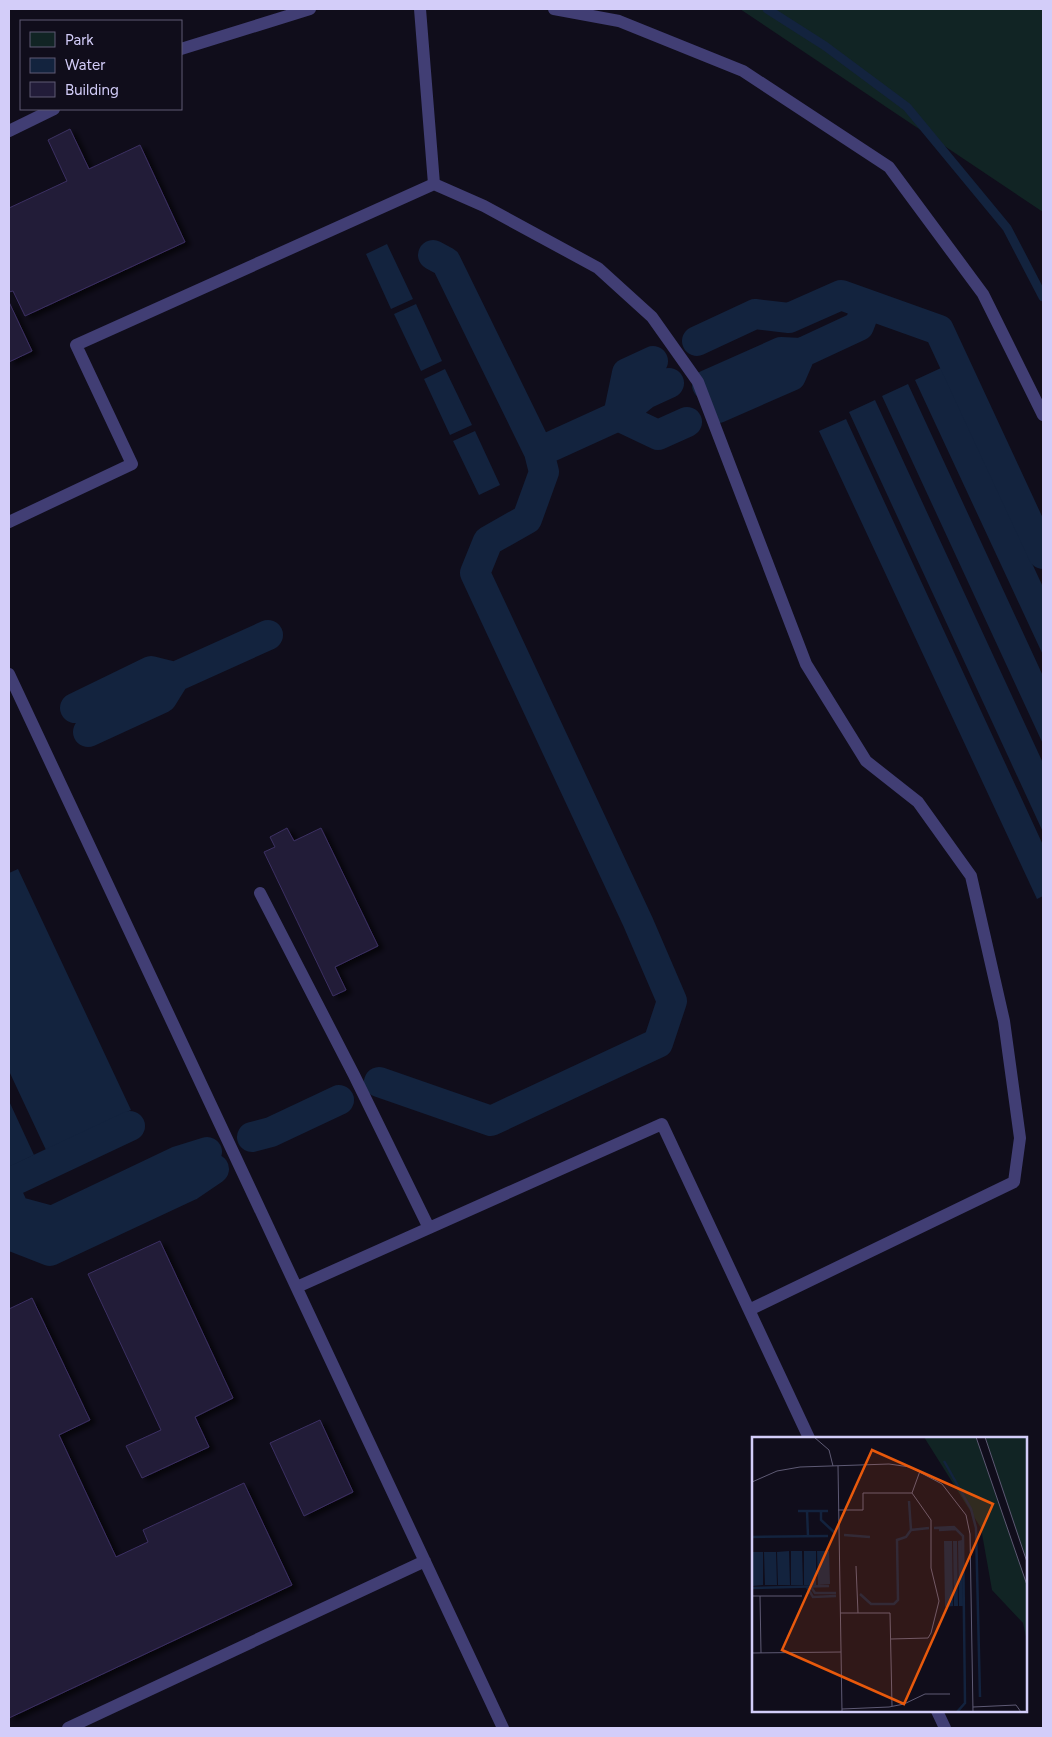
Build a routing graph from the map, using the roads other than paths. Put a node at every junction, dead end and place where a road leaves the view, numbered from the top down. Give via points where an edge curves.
1 (310, 9) edge
2 (420, 9) edge
3 (554, 9) edge
4 (182, 49) edge
5 (52, 110) edge
6 (9, 131) edge
7 (434, 184) junction
8 (1043, 415) edge
9 (9, 522) edge
10 (9, 674) edge
11 (260, 893) dead end
12 (429, 1228) junction
13 (297, 1287) junction
14 (749, 1310) junction
15 (809, 1437) edge
16 (425, 1561) junction
17 (937, 1712) edge
18 (68, 1728) edge
19 (503, 1728) edge
20 (945, 1728) edge

1 - 4 lane
2 - 7 lane
3 - 8 lane via 619,21 744,72 890,167 983,294
5 - 6 lane
7 - 9 lane via 76,345 132,464
7 - 14 lane via 484,206 598,268 652,317 698,382 806,664 866,761 918,802 971,876 1004,1021 1020,1138 1014,1182
10 - 13 lane
11 - 12 lane
12 - 13 lane
12 - 14 lane via 662,1124
13 - 16 lane
14 - 15 lane
16 - 18 lane
16 - 19 lane
17 - 20 lane

